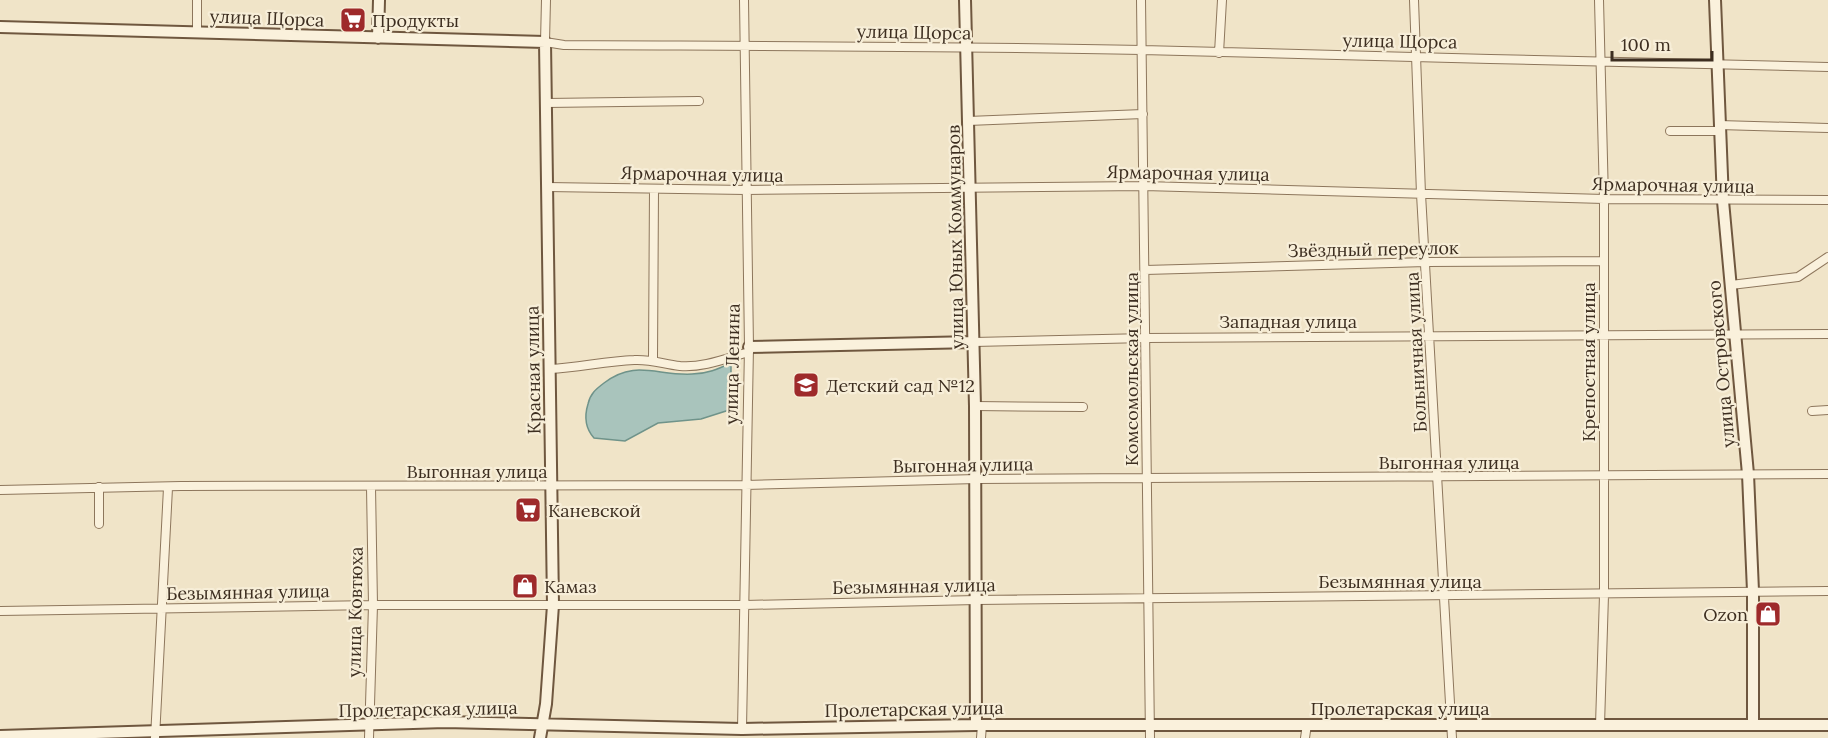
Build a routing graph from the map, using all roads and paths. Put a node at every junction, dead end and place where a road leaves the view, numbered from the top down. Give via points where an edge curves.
1 (197, 0) edge
2 (379, 0) edge
3 (546, 0) edge
4 (744, 0) edge
5 (965, 0) edge
6 (1141, 0) edge
7 (1222, 0) edge
8 (1414, 0) edge
9 (1599, 0) edge
10 (1715, 0) edge
11 (0, 27) edge
12 (197, 32) junction
13 (378, 38) junction
14 (545, 42) junction
15 (744, 46) junction
16 (967, 49) junction
17 (1142, 50) junction
18 (1219, 52) junction
19 (1416, 59) junction
20 (1601, 60) junction
21 (1716, 65) junction
22 (1828, 67) edge
23 (699, 101) dead end
24 (546, 103) junction
25 (1143, 114) junction
26 (969, 121) junction
27 (1719, 128) junction
28 (1828, 128) edge
29 (1670, 131) dead end
30 (1144, 186) junction
31 (547, 187) junction
32 (654, 189) junction
33 (970, 189) junction
34 (746, 190) junction
35 (1421, 194) junction
36 (1604, 199) junction
37 (1828, 200) edge
38 (1723, 201) junction
39 (1828, 257) edge
40 (1602, 261) junction
41 (1426, 262) junction
42 (1145, 270) junction
43 (1731, 285) junction
44 (1828, 334) edge
45 (1735, 335) junction
46 (1603, 336) junction
47 (1430, 337) junction
48 (1146, 338) junction
49 (974, 342) junction
50 (749, 349) junction
51 (653, 359) junction
52 (550, 369) junction
53 (975, 406) junction
54 (1083, 407) dead end
55 (1828, 410) edge
56 (1812, 411) dead end
57 (1748, 474) junction
58 (1828, 474) edge
59 (1603, 476) junction
60 (1439, 477) junction
61 (976, 479) junction
62 (1146, 479) junction
63 (745, 485) junction
64 (99, 487) junction
65 (371, 487) junction
66 (552, 487) junction
67 (168, 488) junction
68 (0, 490) edge
69 (99, 524) dead end
70 (1753, 591) junction
71 (1828, 591) edge
72 (1604, 595) junction
73 (1445, 596) junction
74 (1149, 599) junction
75 (977, 600) junction
76 (373, 605) junction
77 (553, 605) junction
78 (745, 605) junction
79 (161, 609) junction
80 (0, 611) edge
81 (1307, 724) junction
82 (1452, 724) junction
83 (543, 725) junction
84 (979, 725) junction
85 (1150, 725) junction
86 (1600, 725) junction
87 (1753, 725) junction
88 (1828, 725) edge
89 (369, 726) junction
90 (742, 729) junction
91 (155, 734) edge
92 (0, 736) edge
93 (369, 738) edge
94 (540, 738) edge
95 (981, 738) edge
96 (1150, 738) edge
97 (1305, 738) edge
98 (1452, 738) edge

1 - 12 street
2 - 13 street
3 - 14 street, Красная улица
4 - 15 street, улица Ленина
5 - 16 street, улица Юных Коммунаров
6 - 17 street, Комсомольская улица
7 - 18 street
8 - 19 street, Больничная улица
9 - 20 street, Крепостная улица
10 - 21 street, улица Островского
11 - 12 street, улица Щорса
12 - 13 street, улица Щорса
13 - 14 street, улица Щорса
14 - 15 street, улица Щорса
14 - 24 street, Красная улица
15 - 16 street, улица Щорса
15 - 34 street, улица Ленина
16 - 17 street, улица Щорса
16 - 26 street, улица Юных Коммунаров
17 - 18 street, улица Щорса
17 - 25 street, Комсомольская улица
18 - 19 street, улица Щорса
19 - 20 street, улица Щорса
19 - 35 street, Больничная улица
20 - 21 street, улица Щорса
20 - 36 street, Крепостная улица
21 - 22 street, улица Щорса
21 - 27 street, улица Островского
23 - 24 street
24 - 31 street, Красная улица
25 - 26 street
25 - 30 street, Комсомольская улица
26 - 33 street, улица Юных Коммунаров
27 - 28 street
27 - 29 street
27 - 38 street, улица Островского
30 - 33 street, Ярмарочная улица
30 - 35 street, Ярмарочная улица
30 - 42 street, Комсомольская улица
31 - 32 street, Ярмарочная улица
31 - 52 street, Красная улица
32 - 34 street, Ярмарочная улица
32 - 51 street
33 - 34 street, Ярмарочная улица
33 - 49 street, улица Юных Коммунаров
34 - 50 street, улица Ленина
35 - 36 street, Ярмарочная улица
35 - 41 street, Больничная улица
36 - 38 street, Ярмарочная улица
36 - 40 street, Крепостная улица
37 - 38 street, Ярмарочная улица
38 - 43 street, улица Островского
39 - 43 street via 1798,277
40 - 41 street, Звёздный переулок
40 - 46 street, Крепостная улица
41 - 42 street, Звёздный переулок
41 - 47 street, Больничная улица
42 - 48 street, Комсомольская улица
43 - 45 street, улица Островского
44 - 45 street, Западная улица
45 - 46 street, Западная улица
45 - 57 street, улица Островского
46 - 47 street, Западная улица
46 - 59 street, Крепостная улица
47 - 48 street, Западная улица
47 - 60 street, Больничная улица
48 - 49 street, Западная улица
48 - 62 street, Комсомольская улица
49 - 50 street, Западная улица
49 - 53 street, улица Юных Коммунаров
50 - 51 street via 704,364 681,366
50 - 63 street, улица Ленина
51 - 52 street
52 - 66 street, Красная улица
53 - 54 street
53 - 61 street, улица Юных Коммунаров
55 - 56 street
57 - 58 street, Выгонная улица
57 - 59 street, Выгонная улица
57 - 70 street, улица Островского
59 - 60 street, Выгонная улица
59 - 72 street, Крепостная улица
60 - 62 street, Выгонная улица
60 - 73 street, Больничная улица
61 - 62 street, Выгонная улица
61 - 63 street, Выгонная улица
61 - 75 street, улица Юных Коммунаров
62 - 74 street, Комсомольская улица
63 - 66 street, Выгонная улица
63 - 78 street, улица Ленина
64 - 67 street, Выгонная улица
64 - 68 street, Выгонная улица
64 - 69 street
65 - 66 street, Выгонная улица
65 - 67 street, Выгонная улица
65 - 76 street, улица Ковтюха
66 - 77 street, Красная улица
67 - 79 street
70 - 71 street, Безымянная улица
70 - 72 street, Безымянная улица
70 - 87 street, улица Островского
72 - 73 street, Безымянная улица
72 - 86 street, Крепостная улица
73 - 74 street, Безымянная улица
73 - 82 street, Больничная улица
74 - 75 street, Безымянная улица
74 - 85 street, Комсомольская улица
75 - 78 street, Безымянная улица
75 - 84 street, улица Юных Коммунаров
76 - 77 street, Безымянная улица
76 - 79 street, Безымянная улица
76 - 89 street, улица Ковтюха
77 - 78 street, Безымянная улица
77 - 83 street, Красная улица
78 - 90 street, улица Ленина
79 - 80 street, Безымянная улица
79 - 91 street
81 - 82 street, Пролетарская улица
81 - 85 street, Пролетарская улица
81 - 97 street
82 - 86 street, Пролетарская улица
82 - 98 street, Больничная улица
83 - 89 street, Пролетарская улица via 445,722
83 - 90 street, Пролетарская улица
83 - 94 street, Красная улица
84 - 85 street, Пролетарская улица
84 - 90 street, Пролетарская улица
84 - 95 street, улица Юных Коммунаров
85 - 96 street, Комсомольская улица
86 - 87 street, Пролетарская улица
87 - 88 street, Пролетарская улица
89 - 91 street, Пролетарская улица
89 - 93 street, улица Ковтюха
91 - 92 street, Пролетарская улица

